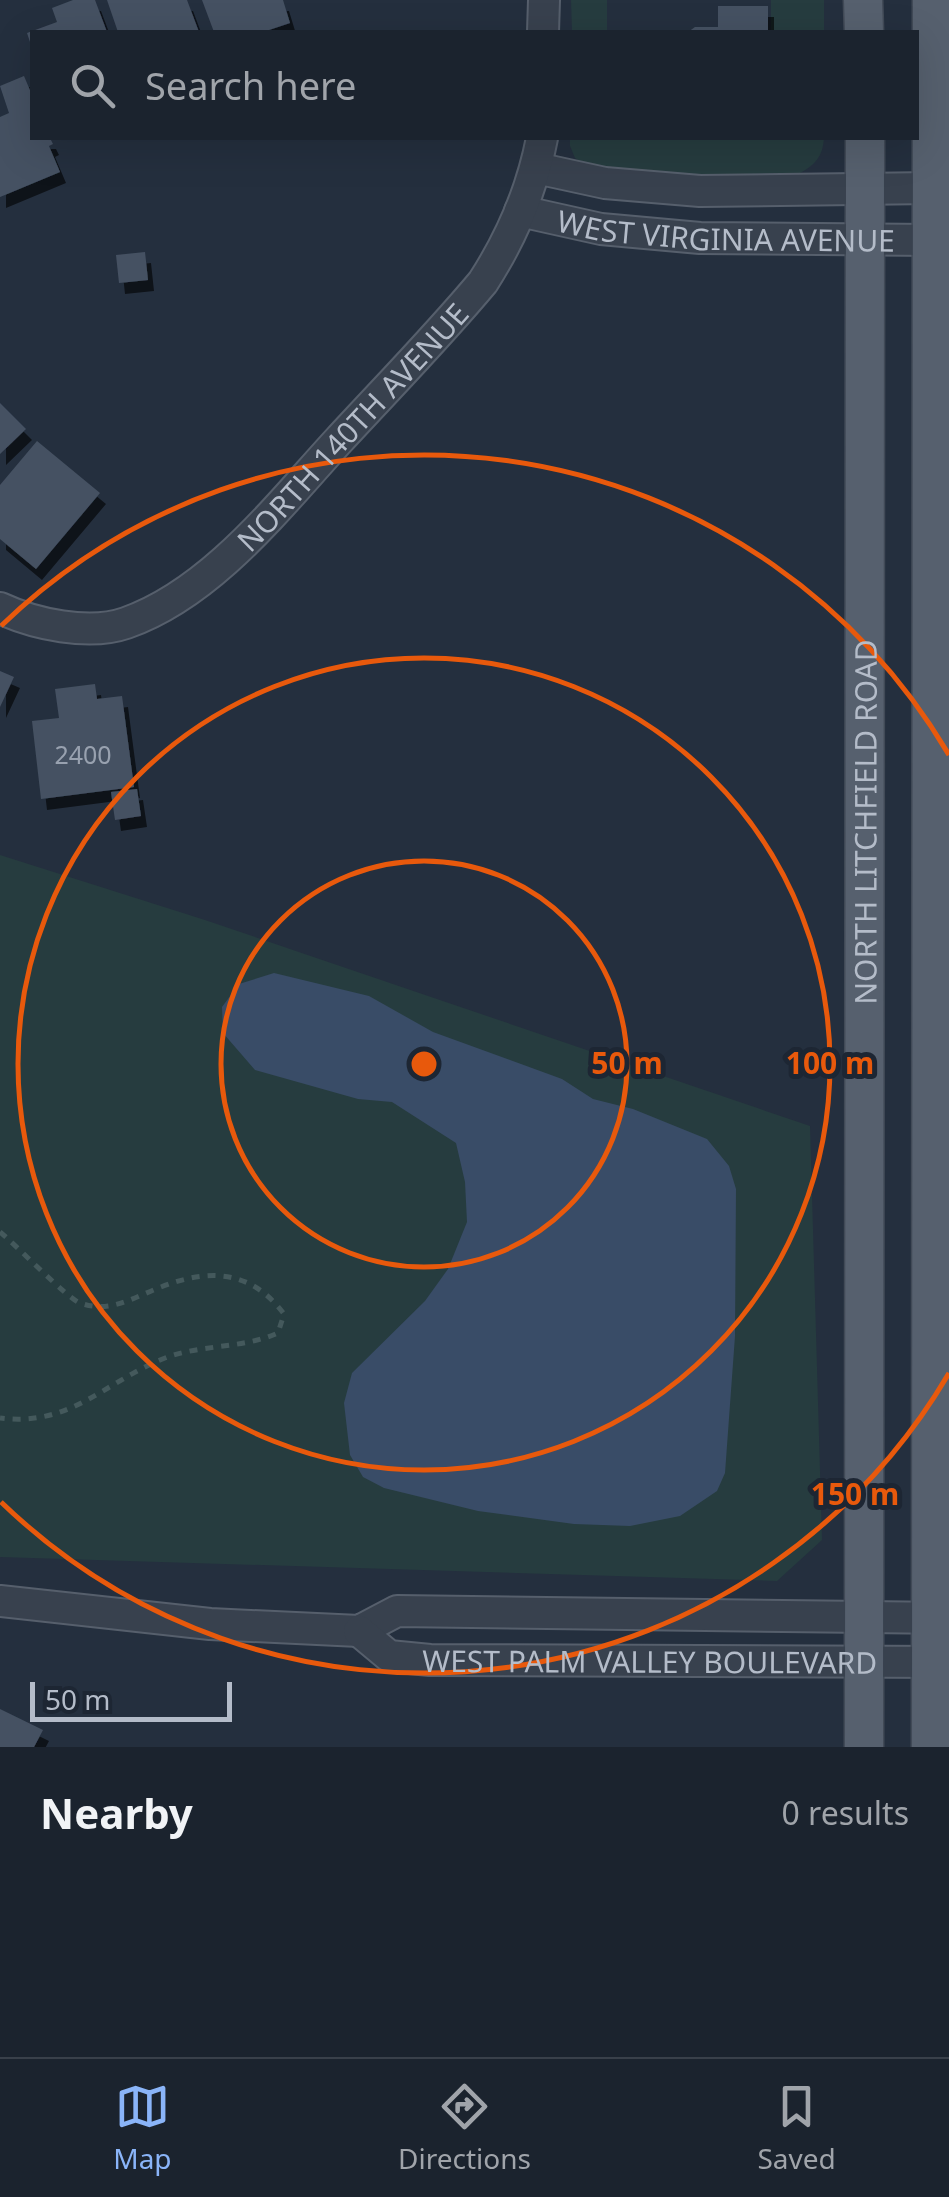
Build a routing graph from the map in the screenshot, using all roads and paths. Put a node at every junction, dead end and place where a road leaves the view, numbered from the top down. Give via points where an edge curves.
1 (544, 0) edge
2 (864, 0) edge
3 (932, 0) edge
4 (543, 30) edge
5 (864, 30) edge
6 (542, 140) edge
7 (865, 140) edge
8 (536, 168) junction
9 (932, 188) junction
10 (865, 189) junction
11 (520, 211) junction
12 (865, 240) junction
13 (932, 240) junction
14 (0, 608) edge
15 (0, 1232) edge
16 (0, 1418) edge
17 (0, 1601) edge
18 (864, 1616) junction
19 (940, 1618) edge
20 (359, 1632) junction
21 (863, 1661) junction
22 (940, 1662) edge
23 (864, 1747) edge
24 (931, 1747) edge

1 - 4 street
2 - 5 main road
3 - 9 main road
6 - 8 street, NORTH 140TH AVENUE
7 - 10 main road, NORTH LITCHFIELD ROAD
8 - 10 street, WEST VIRGINIA AVENUE via 652,188
8 - 11 street, NORTH 140TH AVENUE
9 - 10 street, WEST VIRGINIA AVENUE
9 - 13 main road
10 - 12 main road, NORTH LITCHFIELD ROAD
11 - 12 street, WEST VIRGINIA AVENUE via 601,229 700,238
11 - 14 street, NORTH 140TH AVENUE via 506,246 464,305 230,557 124,624 29,622
12 - 13 street, WEST VIRGINIA AVENUE
12 - 18 main road, NORTH LITCHFIELD ROAD
13 - 19 main road
15 - 16 path via 76,1302 98,1308 207,1276 243,1278 268,1293 284,1314 278,1334 253,1345 165,1358 50,1418
17 - 20 street, WEST PALM VALLEY BOULEVARD
18 - 19 street, WEST PALM VALLEY BOULEVARD
18 - 20 street, WEST PALM VALLEY BOULEVARD via 397,1611
18 - 21 main road, NORTH LITCHFIELD ROAD
19 - 22 main road
20 - 21 street, WEST PALM VALLEY BOULEVARD via 389,1656 430,1660
21 - 22 street, WEST PALM VALLEY BOULEVARD
21 - 23 main road, NORTH LITCHFIELD ROAD
22 - 24 main road

